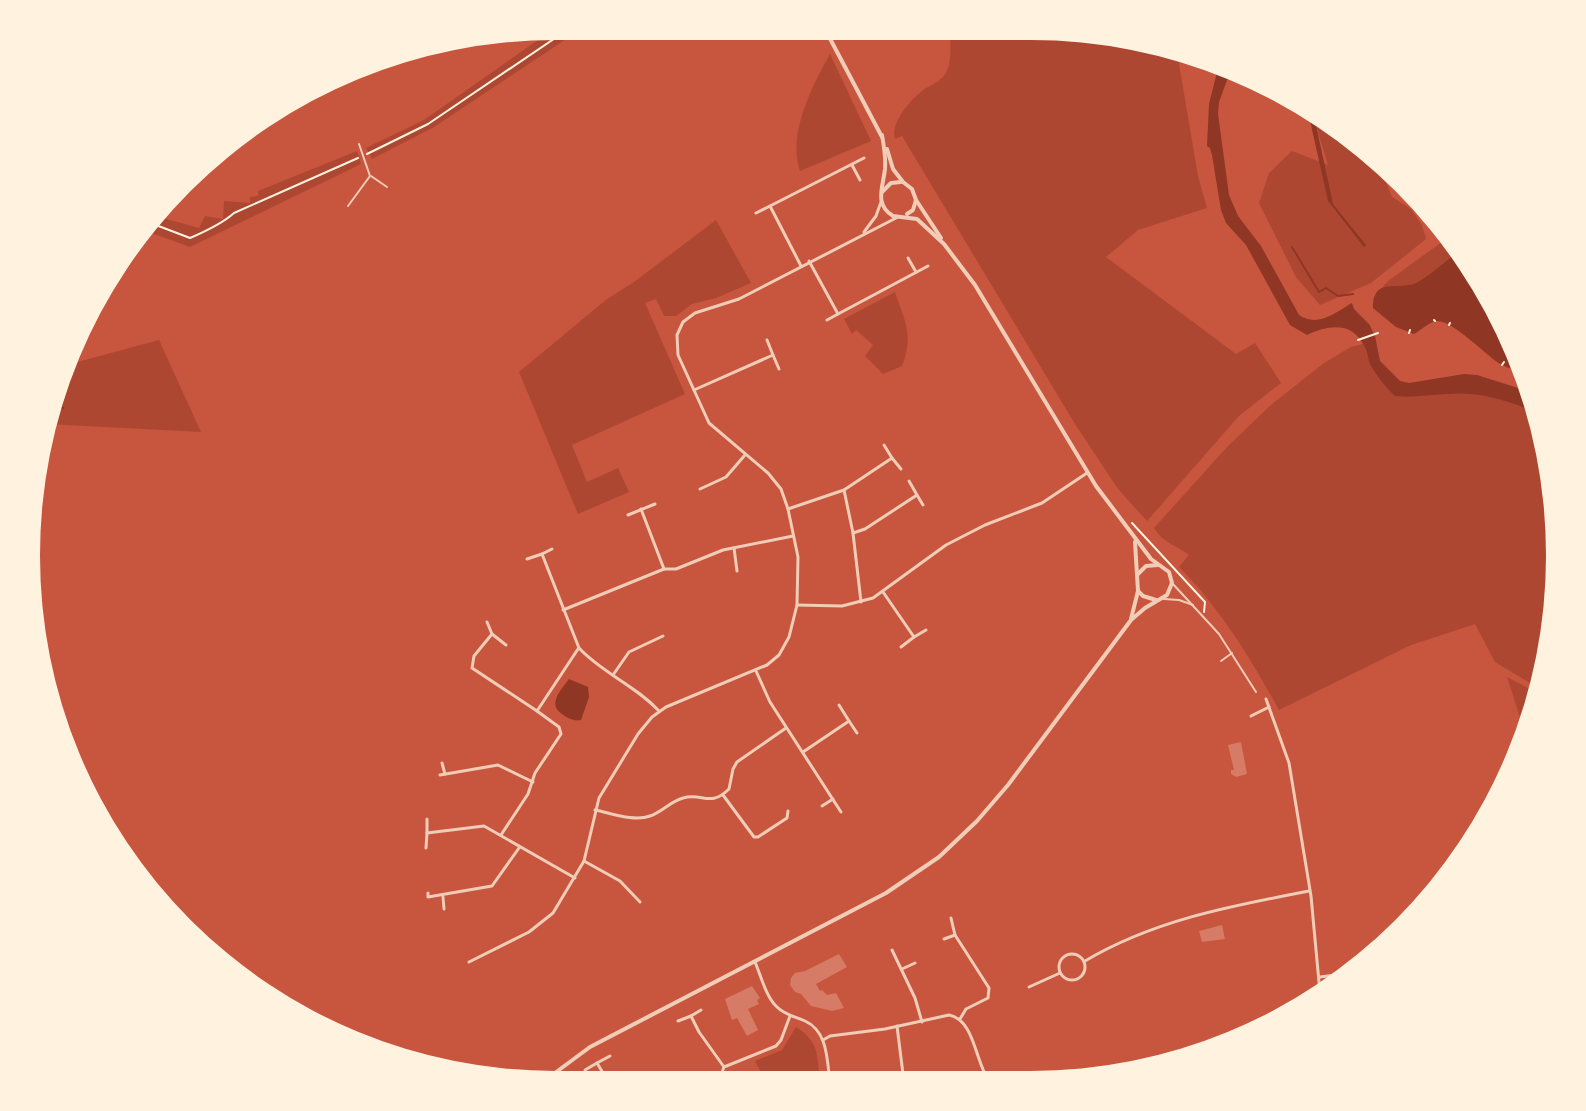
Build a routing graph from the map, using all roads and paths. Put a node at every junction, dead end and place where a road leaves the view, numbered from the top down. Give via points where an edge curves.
1 (831, 40) edge
2 (882, 135) junction
3 (359, 144) dead end
4 (864, 158) dead end
5 (852, 165) junction
6 (370, 176) junction
7 (860, 180) dead end
8 (903, 182) junction
9 (387, 187) dead end
10 (881, 194) junction
11 (916, 200) junction
12 (881, 202) junction
13 (348, 206) dead end
14 (770, 206) junction
15 (756, 213) dead end
16 (905, 216) junction
17 (898, 217) junction
18 (861, 234) junction
19 (944, 244) junction
20 (908, 258) dead end
21 (809, 261) junction
22 (801, 266) junction
23 (928, 266) dead end
24 (916, 272) junction
25 (838, 314) junction
26 (827, 320) dead end
27 (1378, 333) dead end
28 (767, 340) dead end
29 (1358, 340) dead end
30 (773, 355) junction
31 (779, 369) dead end
32 (694, 390) junction
33 (884, 445) dead end
34 (745, 455) junction
35 (892, 458) junction
36 (901, 469) dead end
37 (1087, 473) junction
38 (909, 481) dead end
39 (700, 489) dead end
40 (844, 490) junction
41 (917, 495) junction
42 (655, 504) dead end
43 (923, 505) dead end
44 (641, 509) junction
45 (788, 509) junction
46 (628, 515) dead end
47 (1128, 519) dead end
48 (853, 533) junction
49 (793, 536) junction
50 (1135, 540) junction
51 (734, 548) junction
52 (552, 549) dead end
53 (542, 554) junction
54 (527, 559) dead end
55 (1160, 565) junction
56 (664, 569) junction
57 (737, 571) dead end
58 (1137, 576) junction
59 (1172, 583) junction
60 (1138, 591) junction
61 (883, 592) junction
62 (1159, 599) junction
63 (861, 602) junction
64 (797, 605) junction
65 (1194, 606) junction
66 (563, 610) junction
67 (1203, 615) junction
68 (1131, 620) junction
69 (487, 622) dead end
70 (926, 630) dead end
71 (492, 634) junction
72 (663, 636) dead end
73 (914, 637) junction
74 (506, 645) dead end
75 (901, 647) dead end
76 (579, 648) junction
77 (1233, 653) junction
78 (1221, 661) dead end
79 (756, 671) junction
80 (613, 675) junction
81 (1256, 692) dead end
82 (1266, 699) dead end
83 (839, 705) dead end
84 (1269, 707) junction
85 (537, 711) junction
86 (659, 711) junction
87 (1251, 716) dead end
88 (849, 721) junction
89 (786, 728) junction
90 (857, 733) dead end
91 (803, 752) junction
92 (442, 763) dead end
93 (533, 782) junction
94 (723, 795) junction
95 (833, 799) junction
96 (822, 806) dead end
97 (595, 810) junction
98 (788, 811) dead end
99 (841, 812) dead end
100 (427, 819) dead end
101 (427, 833) junction
102 (501, 835) junction
103 (426, 848) dead end
104 (519, 848) junction
105 (584, 861) junction
106 (575, 878) junction
107 (1310, 891) junction
108 (427, 896) dead end
109 (443, 896) junction
110 (640, 902) dead end
111 (444, 909) dead end
112 (951, 918) dead end
113 (955, 935) junction
114 (944, 939) dead end
115 (892, 950) dead end
116 (1085, 961) junction
117 (469, 962) dead end
118 (755, 962) junction
119 (915, 963) dead end
120 (902, 969) junction
121 (1060, 973) junction
122 (1328, 976) edge
123 (1320, 977) junction
124 (1320, 982) edge
125 (1029, 987) dead end
126 (701, 1010) dead end
127 (691, 1016) junction
128 (790, 1016) junction
129 (960, 1019) junction
130 (678, 1021) dead end
131 (922, 1022) junction
132 (896, 1026) junction
133 (823, 1040) junction
134 (760, 1046) dead end
135 (763, 1052) junction
136 (610, 1056) dead end
137 (597, 1063) junction
138 (724, 1067) junction
139 (585, 1070) dead end
140 (558, 1071) edge
141 (602, 1071) edge
142 (722, 1071) edge
143 (828, 1071) edge
144 (902, 1071) edge
145 (983, 1071) edge

1 - 2 street
2 - 8 street via 890,163
2 - 10 street
3 - 6 lane
4 - 5 street
5 - 7 street
5 - 14 street
6 - 9 lane
6 - 13 lane
8 - 10 street via 888,185
8 - 11 street
10 - 12 street
11 - 16 street
11 - 19 street
12 - 17 street via 885,211
12 - 18 street
14 - 15 street
14 - 22 street
16 - 17 street
16 - 19 street via 921,221
17 - 18 street
18 - 21 street
19 - 37 street via 975,285
20 - 24 street
21 - 22 street
21 - 25 street
22 - 32 street via 683,322 676,349
23 - 24 street
24 - 25 street
25 - 26 street
27 - 29 path
28 - 30 street
30 - 31 street
30 - 32 street
32 - 34 street via 709,423
33 - 35 street
34 - 39 street via 726,477
34 - 45 street via 781,489
35 - 36 street
35 - 40 street
37 - 50 street
37 - 61 street via 1042,503 946,545
38 - 41 street
40 - 45 street
40 - 48 street
41 - 43 street
41 - 48 street
42 - 44 street
44 - 46 street
44 - 56 street
45 - 49 street
47 - 67 path via 1205,602
48 - 63 street
49 - 51 street
49 - 64 street
50 - 55 street
50 - 58 street
51 - 56 street
51 - 57 street
52 - 53 street
53 - 54 street
53 - 66 street
55 - 58 street via 1146,566
55 - 59 street
56 - 66 street
58 - 60 street
59 - 62 street
59 - 65 lane
60 - 62 street
60 - 68 street
61 - 63 street
61 - 73 street
62 - 65 lane
62 - 68 street
63 - 64 street
64 - 79 street via 785,646
65 - 67 lane
66 - 76 street
67 - 77 lane
68 - 118 street via 1008,785 961,837 886,893
69 - 71 street
70 - 73 street
71 - 74 street
71 - 85 street via 474,656 472,668
72 - 80 street via 633,649
73 - 75 street
76 - 80 street
76 - 85 street
77 - 78 lane
77 - 81 lane
79 - 86 street
79 - 89 street
80 - 86 street
82 - 84 street
83 - 88 street
84 - 87 street
84 - 107 street via 1289,763
85 - 93 street via 561,734
86 - 97 street via 638,734
88 - 90 street
88 - 91 street
89 - 91 street
89 - 94 street via 737,762
91 - 95 street
92 - 93 street via 442,774 498,765
93 - 102 street
94 - 97 street via 680,798 648,818
94 - 98 street via 754,837 787,818
95 - 96 street
95 - 99 street
97 - 105 street
100 - 101 street
101 - 102 street via 478,825
101 - 103 street
102 - 104 street
104 - 106 street
104 - 109 street via 492,886
105 - 106 street
105 - 110 street via 620,881
106 - 117 street via 553,913 529,932
107 - 116 street via 1204,912 1140,934
107 - 123 street
108 - 109 street
109 - 111 street
112 - 113 street
113 - 114 street
113 - 129 street via 989,988 988,998 966,1009
115 - 120 street
116 - 121 street via 1085,972 1077,979
116 - 121 street via 1077,954 1067,955
118 - 128 street via 772,1001
118 - 140 street via 590,1047
119 - 120 street
120 - 131 street
121 - 125 street
122 - 123 street
123 - 124 street
126 - 127 street
127 - 130 street
127 - 138 street
128 - 133 street via 812,1024
128 - 135 street via 781,1040
129 - 131 street via 949,1015
129 - 145 street
131 - 132 street
132 - 133 street
132 - 144 street
133 - 143 street
134 - 135 street
135 - 138 street
136 - 137 street
137 - 139 street
137 - 141 street
138 - 142 street

